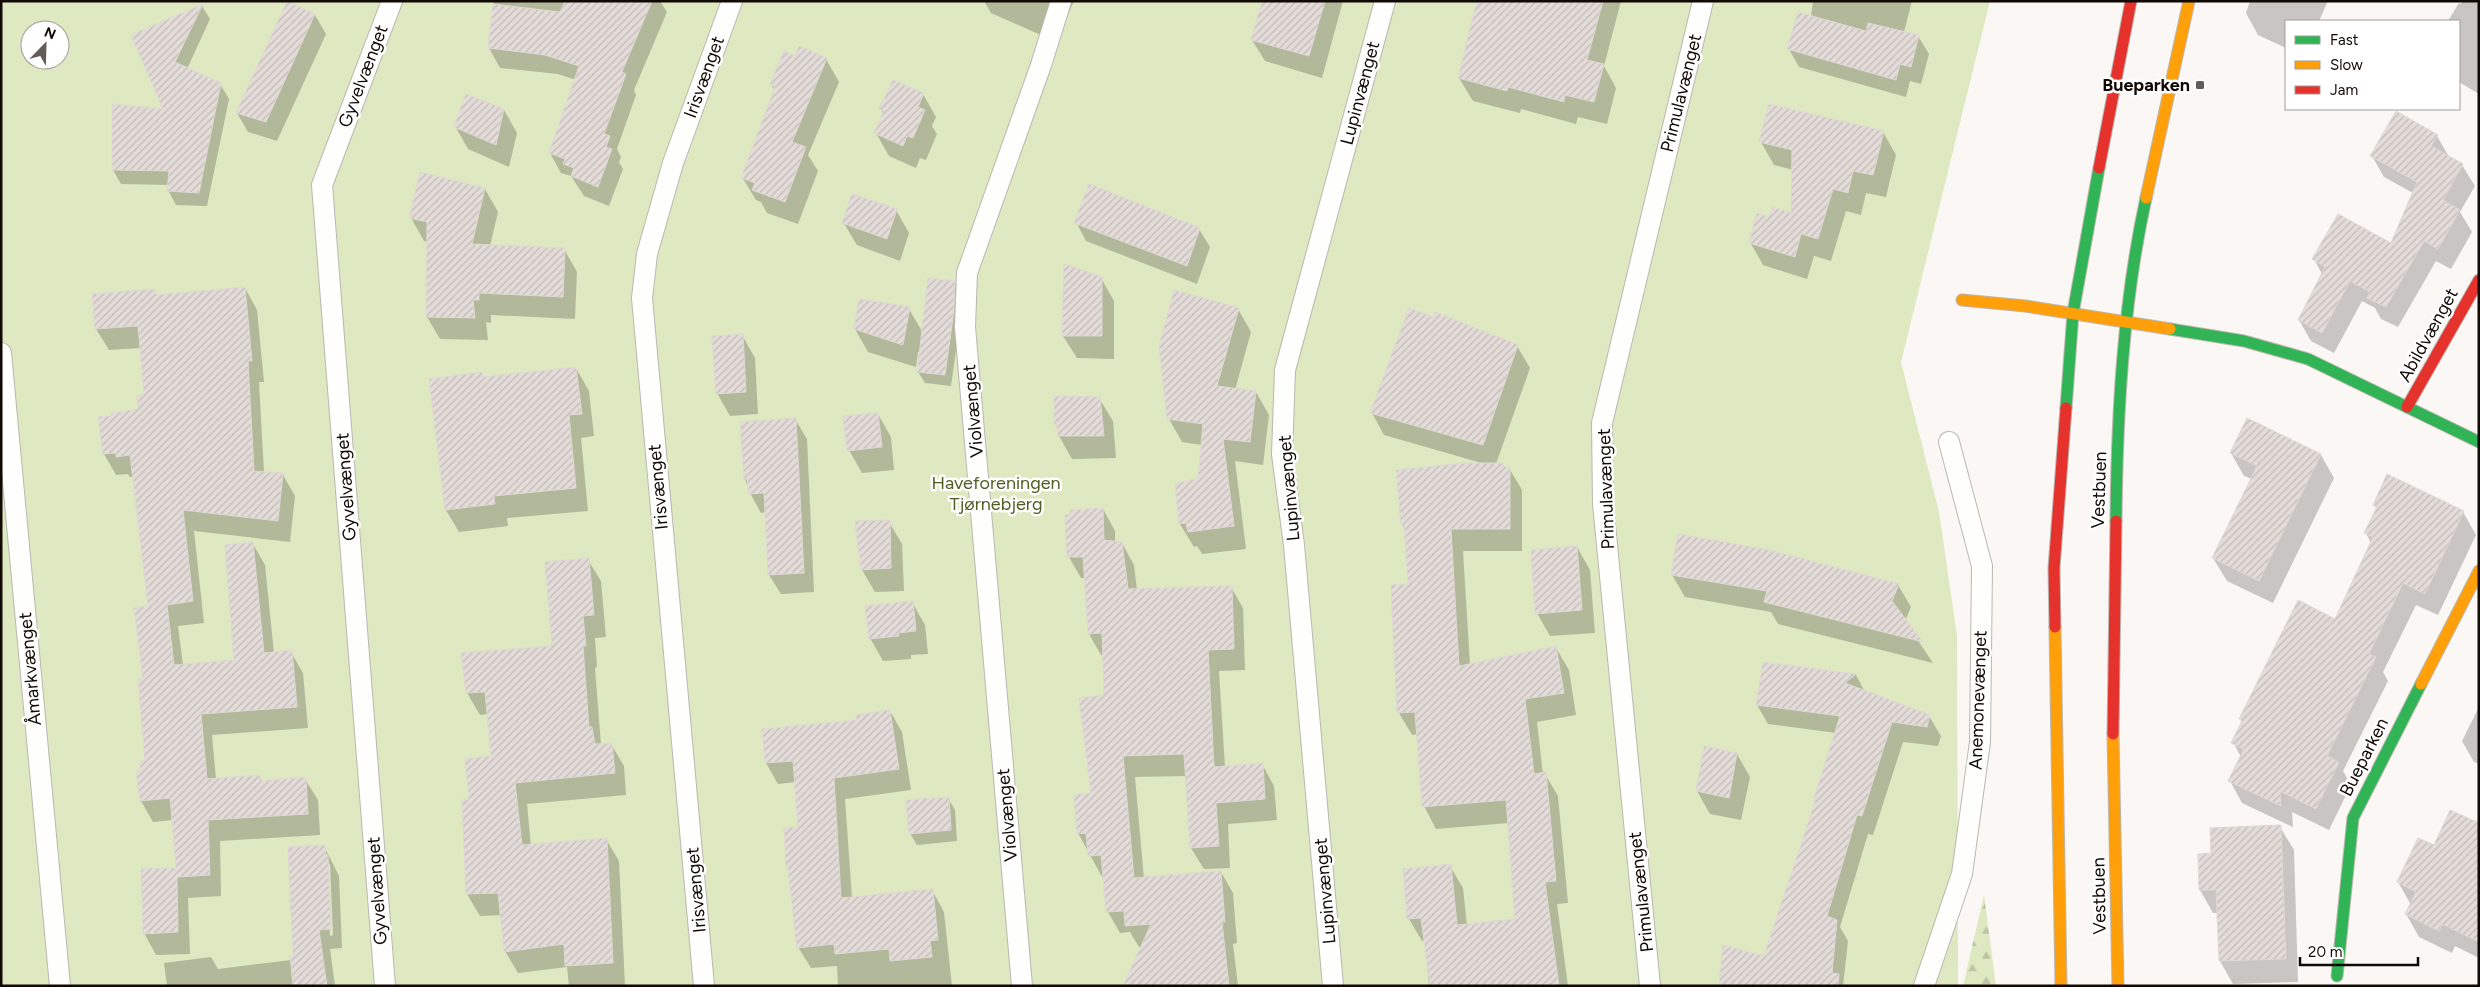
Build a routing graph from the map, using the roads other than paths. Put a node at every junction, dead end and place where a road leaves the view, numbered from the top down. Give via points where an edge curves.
1 (392, 1) edge
2 (732, 1) edge
3 (1061, 1) edge
4 (1385, 1) edge
5 (1703, 1) edge
6 (2131, 1) edge
7 (2189, 1) edge
8 (2479, 280) edge
9 (1962, 300) dead end
10 (2073, 313) junction
11 (2127, 321) junction
12 (1, 353) edge
13 (2407, 407) junction
14 (1949, 442) dead end
15 (2479, 442) edge
16 (2479, 571) edge
17 (2337, 976) dead end
18 (60, 986) edge
19 (385, 986) edge
20 (704, 986) edge
21 (1022, 986) edge
22 (1333, 986) edge
23 (1650, 986) edge
24 (1924, 986) edge
25 (2061, 986) edge
26 (2118, 986) edge

1 - 19 lane, Gyvelvænget via 322,185
2 - 20 lane, Irisvænget via 673,163 647,254 642,298
3 - 21 lane, Violvænget via 967,273 965,328
4 - 22 lane, Lupinvænget via 1285,370 1282,454 1294,545
5 - 23 lane, Primulavænget via 1602,423 1604,504
6 - 10 street
7 - 11 street, Vestbuen via 2137,238
8 - 13 street, Abildvænget
9 - 10 street
10 - 11 street
10 - 25 street via 2054,568
11 - 13 street via 2244,341 2308,359
11 - 26 street, Vestbuen via 2116,496 2113,715
12 - 18 lane, Åmarkvænget
13 - 15 street
14 - 24 lane, Anemonevænget via 1982,566 1980,742 1962,874
16 - 17 street, Bueparken via 2353,818

